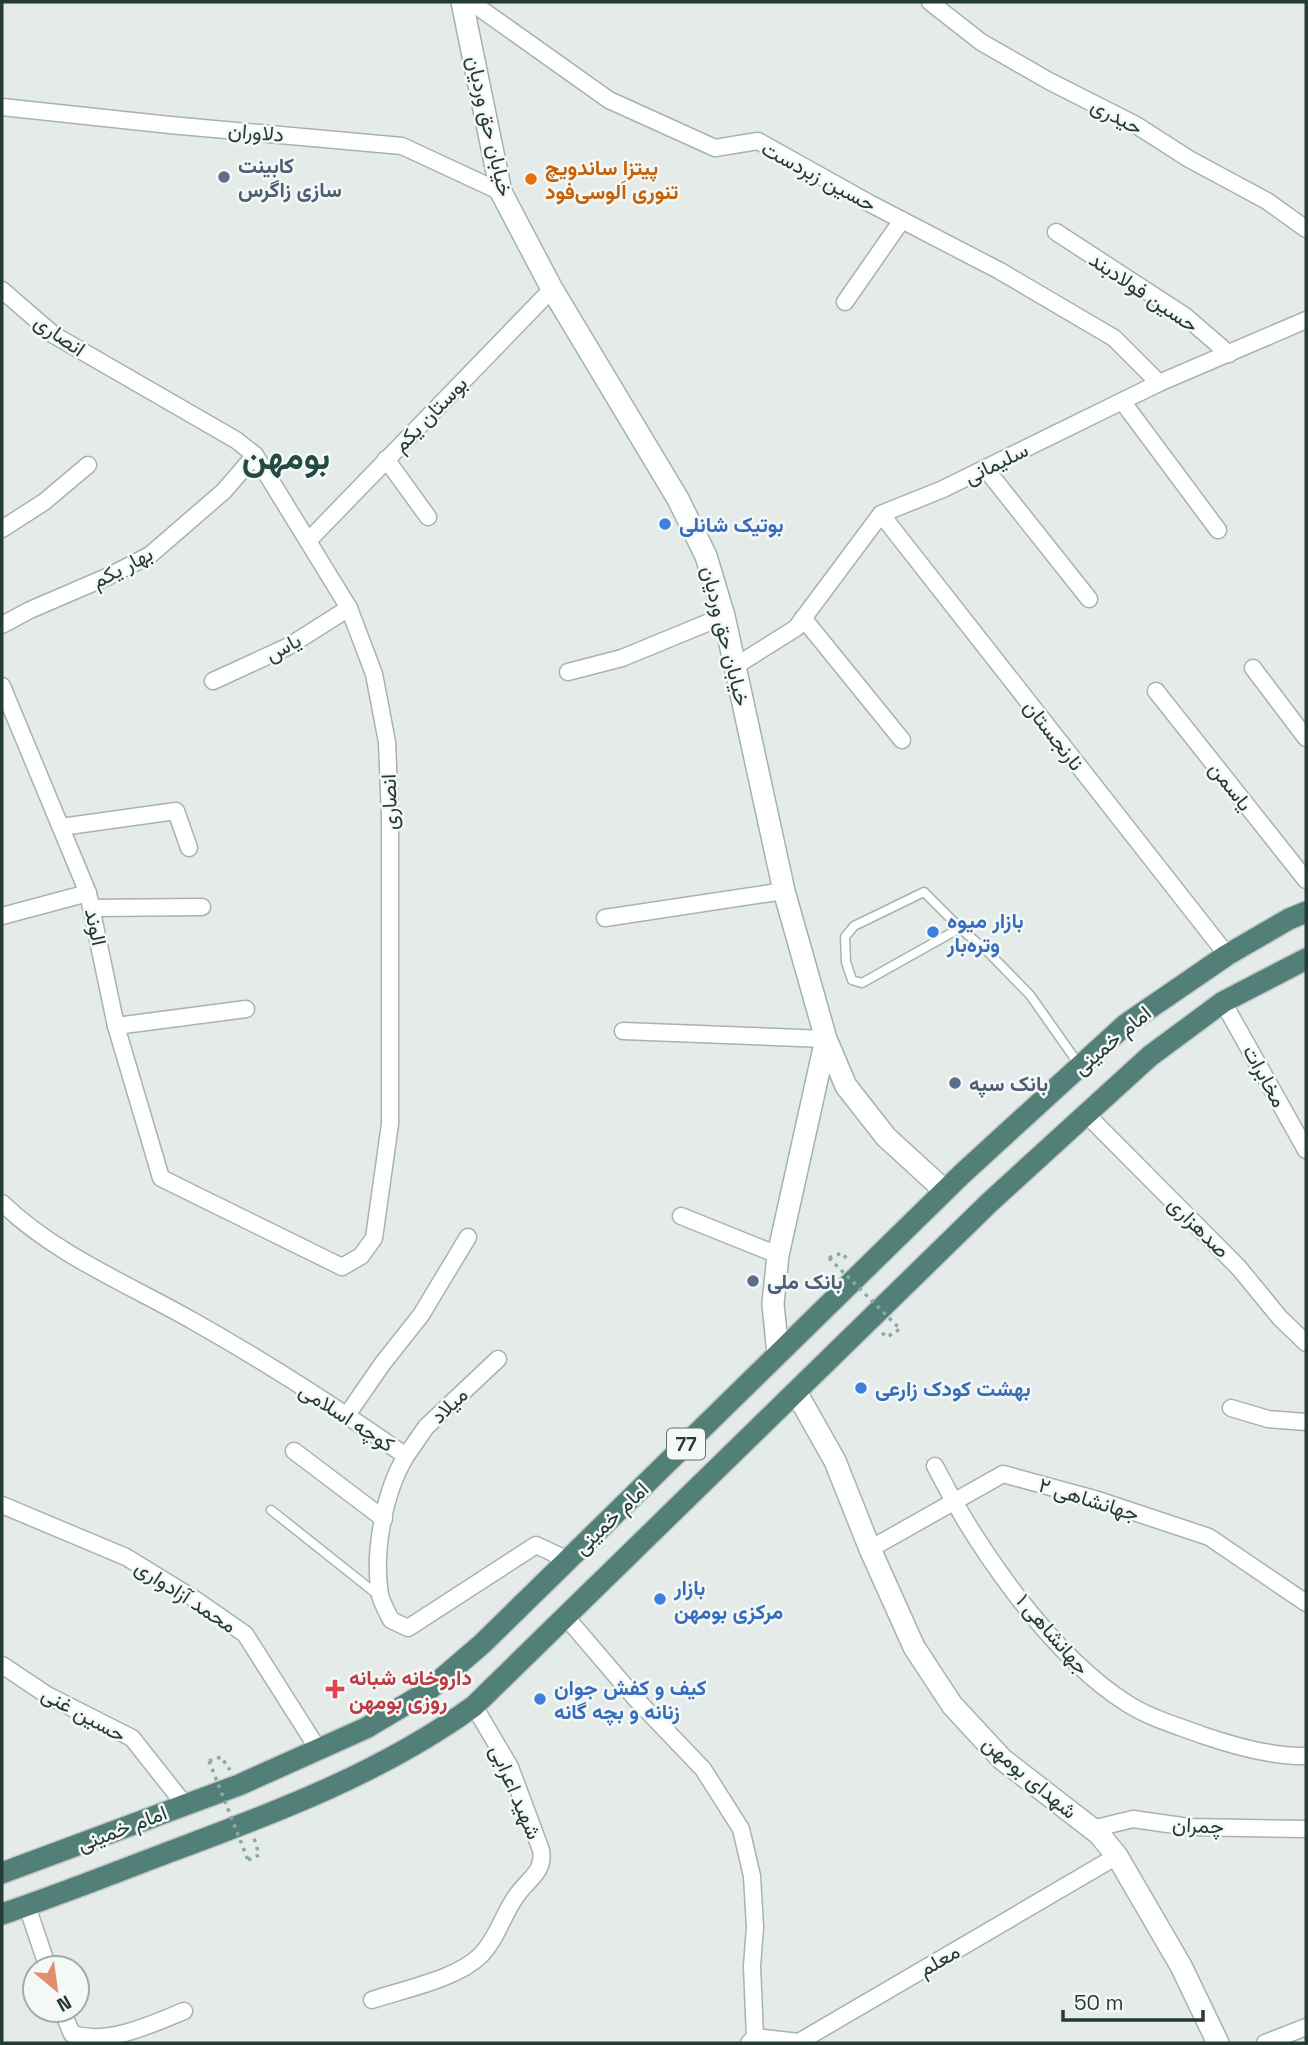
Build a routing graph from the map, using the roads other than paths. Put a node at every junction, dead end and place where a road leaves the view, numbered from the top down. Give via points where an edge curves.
1 (462, 2) edge
2 (471, 2) edge
3 (930, 2) edge
4 (2, 107) edge
5 (501, 192) junction
6 (902, 220) junction
7 (1306, 229) edge
8 (1056, 233) dead end
9 (552, 289) junction
10 (2, 290) edge
11 (845, 302) dead end
12 (1306, 320) edge
13 (1229, 354) junction
14 (1159, 383) junction
15 (1122, 401) junction
16 (255, 455) junction
17 (386, 459) junction
18 (88, 465) dead end
19 (985, 468) junction
20 (881, 514) junction
21 (428, 517) dead end
22 (2, 529) edge
23 (1218, 530) dead end
24 (309, 540) junction
25 (1089, 599) dead end
26 (349, 608) junction
27 (724, 616) junction
28 (803, 618) junction
29 (2, 625) edge
30 (734, 667) junction
31 (1253, 668) dead end
32 (568, 672) dead end
33 (213, 681) dead end
34 (2, 686) edge
35 (1156, 691) dead end
36 (1306, 738) edge
37 (902, 740) dead end
38 (61, 827) junction
39 (189, 848) dead end
40 (1306, 880) edge
41 (784, 891) junction
42 (90, 901) junction
43 (202, 907) dead end
44 (1306, 912) edge
45 (2, 916) edge
46 (605, 918) dead end
47 (960, 928) junction
48 (1227, 956) junction
49 (1306, 959) edge
50 (1223, 1002) junction
51 (246, 1009) dead end
52 (117, 1026) junction
53 (623, 1031) dead end
54 (827, 1039) junction
55 (1080, 1066) junction
56 (1086, 1114) junction
57 (1306, 1150) edge
58 (161, 1178) joint
59 (945, 1191) junction
60 (2, 1203) edge
61 (681, 1216) dead end
62 (468, 1237) dead end
63 (778, 1255) junction
64 (1306, 1343) edge
65 (778, 1354) junction
66 (498, 1359) dead end
67 (796, 1392) junction
68 (1231, 1408) dead end
69 (347, 1415) junction
70 (1306, 1422) edge
71 (294, 1451) dead end
72 (406, 1456) junction
73 (935, 1466) dead end
74 (953, 1502) junction
75 (2, 1505) edge
76 (271, 1510) dead end
77 (384, 1519) junction
78 (870, 1549) junction
79 (568, 1560) junction
80 (380, 1597) junction
81 (1306, 1603) edge
82 (566, 1617) junction
83 (2, 1665) edge
84 (474, 1706) junction
85 (318, 1749) junction
86 (1306, 1756) edge
87 (185, 1805) junction
88 (1092, 1829) junction
89 (1306, 1829) edge
90 (1117, 1856) junction
91 (2, 1873) edge
92 (27, 1906) junction
93 (2, 1913) edge
94 (43, 1954) edge
95 (372, 2000) dead end
96 (184, 2011) dead end
97 (68, 2024) edge
98 (1306, 2027) edge
99 (752, 2040) edge
100 (799, 2043) edge
101 (1218, 2043) edge
102 (1265, 2043) edge

1 - 5 main road, خیابان حق وردیان
2 - 6 street, حسین زبردست via 609,100 715,148 758,141
3 - 7 street, حیدری via 981,42 1136,125 1267,201
4 - 5 street, دلاوران via 401,146
5 - 9 main road, خیابان حق وردیان
6 - 11 street
6 - 14 street, حسین زبردست via 1114,338
8 - 13 street, حسین فولادبند via 1185,316
9 - 17 street, بوستان یکم
9 - 27 main road, خیابان حق وردیان via 678,499 706,556
10 - 16 street, انصاری via 54,335
12 - 13 street, سلیمانی
13 - 14 street, سلیمانی
14 - 15 street, سلیمانی
15 - 19 street, سلیمانی
15 - 23 street
16 - 24 street, انصاری
16 - 29 street, بهار یکم via 224,491 150,555
17 - 21 street
17 - 24 street, بوستان یکم
18 - 22 street
19 - 20 street, سلیمانی
19 - 25 street
20 - 28 street
20 - 48 street, نارنجستان
24 - 26 street, انصاری
26 - 33 street, یاس via 289,646
26 - 58 street, انصاری via 374,674 387,742 390,817 390,1124 374,1238 361,1256 342,1267
27 - 30 main road, خیابان حق وردیان
27 - 32 street via 622,658
28 - 30 street via 796,628
28 - 37 street
30 - 41 main road, خیابان حق وردیان
31 - 36 street
34 - 38 street, الوند
35 - 40 street, یاسمن
38 - 39 street via 176,810
38 - 42 street, الوند
41 - 46 street
41 - 54 main road, خیابان حق وردیان
42 - 43 street
42 - 45 street
42 - 52 street, الوند
44 - 48 highway, امام خمینی / 77
47 - 47 lane via 924,892 854,926 845,937 852,980 862,983
47 - 55 lane via 1030,995
48 - 55 highway, امام خمینی / 77 via 1125,1025
49 - 50 highway, امام خمینی / 77
50 - 56 highway, امام خمینی / 77 via 1150,1056
50 - 57 street, مخابرات
51 - 52 street
52 - 58 street, الوند
53 - 54 street
54 - 59 main road, خیابان حق وردیان via 846,1086 886,1137
54 - 63 main road
55 - 59 highway, امام خمینی / 77
56 - 64 street, صدهزاری via 1240,1268
56 - 67 highway, امام خمینی / 77 via 989,1202
59 - 65 highway, امام خمینی / 77
60 - 69 street, کوچه اسلامی via 22,1223 70,1254 194,1322
61 - 63 street
62 - 69 street via 421,1315
63 - 65 main road via 773,1304
65 - 79 highway, امام خمینی / 77
66 - 72 street, میلاد via 426,1427
67 - 78 main road, شهدای بومهن via 835,1461
67 - 82 highway, امام خمینی / 77
68 - 70 street via 1268,1419
69 - 72 street, کوچه اسلامی
71 - 77 street
72 - 77 street, کوچه اسلامی via 394,1475
73 - 74 street, جهانشاهی ۱
74 - 78 street, جهانشاهی ۲
74 - 81 street, جهانشاهی ۲ via 1003,1474 1098,1500 1209,1537
74 - 86 street, جهانشاهی ۱ via 999,1572 1089,1677 1130,1706 1165,1721 1223,1742
75 - 85 street, محمد آزادواری via 126,1557 245,1634
76 - 80 lane
77 - 80 street, کوچه اسلامی via 379,1543
78 - 88 main road, شهدای بومهن via 914,1647 952,1705 1002,1759
79 - 80 street via 536,1545 408,1628 391,1620
79 - 85 highway, امام خمینی / 77 via 425,1693 366,1728
82 - 84 highway, امام خمینی / 77
82 - 99 street via 704,1769 741,1829 755,1927
83 - 87 street, حسین غنی via 47,1695 132,1738
84 - 92 highway, امام خمینی / 77 via 384,1763 306,1798
84 - 95 street, شهید اعرابی via 510,1767 543,1861 516,1895 480,1956 454,1973
85 - 87 highway, امام خمینی / 77
87 - 91 highway, امام خمینی / 77
88 - 89 street, چمران via 1133,1819 1189,1827
88 - 90 main road, شهدای بومهن
90 - 100 street, معلم
90 - 101 main road, شهدای بومهن via 1181,1966
92 - 93 highway, امام خمینی / 77
92 - 94 street
96 - 97 street via 127,2034 85,2039 72,2034
98 - 102 street
99 - 100 street, معلم

